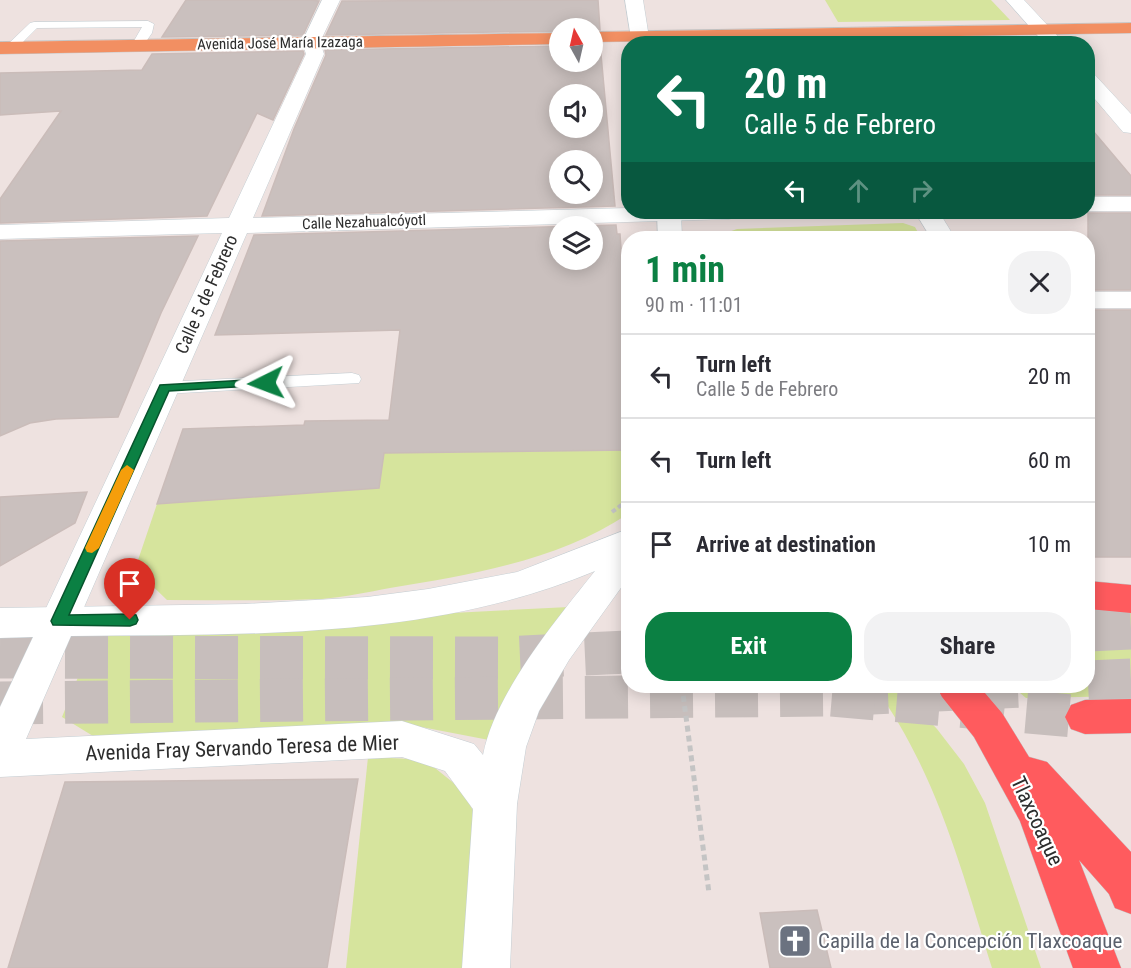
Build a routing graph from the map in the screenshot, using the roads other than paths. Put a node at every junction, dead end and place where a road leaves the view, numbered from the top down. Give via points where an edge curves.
1 (331, 0) edge
2 (634, 0) edge
3 (1015, 0) edge
4 (1131, 28) edge
5 (636, 36) edge
6 (1049, 36) edge
7 (1067, 36) edge
8 (549, 38) edge
9 (603, 39) edge
10 (1095, 39) edge
11 (1131, 40) edge
12 (621, 41) edge
13 (621, 45) edge
14 (313, 48) junction
15 (603, 48) edge
16 (549, 50) edge
17 (3, 52) edge
18 (1095, 87) edge
19 (1131, 127) edge
20 (1095, 204) edge
21 (1131, 204) edge
22 (621, 213) edge
23 (237, 225) junction
24 (0, 232) edge
25 (1095, 300) edge
26 (1131, 300) edge
27 (352, 379) dead end
28 (164, 388) junction
29 (621, 545) edge
30 (621, 562) edge
31 (1095, 595) edge
32 (1131, 598) edge
33 (59, 621) junction
34 (0, 623) edge
35 (962, 693) edge
36 (1131, 716) edge
37 (1085, 717) tunnel mouth
38 (988, 725) junction
39 (0, 752) edge
40 (0, 759) edge
41 (495, 804) junction
42 (1131, 892) edge
43 (486, 968) edge
44 (1097, 968) edge

1 - 14 street, Calle 5 de Febrero
2 - 5 street
3 - 6 street
4 - 7 main road
8 - 14 main road, Avenida José María Izazaga
9 - 12 main road
10 - 11 main road
13 - 15 main road
14 - 16 main road, Avenida José María Izazaga
14 - 17 main road, Avenida José María Izazaga
14 - 17 main road, Avenida José María Izazaga via 137,46
14 - 23 street, Calle 5 de Febrero
18 - 19 street
20 - 21 street
22 - 23 street, Calle Nezahualcóyotl
23 - 24 street, Calle Nezahualcóyotl
23 - 28 street, Calle 5 de Febrero
25 - 26 street
27 - 28 lane
28 - 33 street, Calle 5 de Febrero
29 - 33 street via 568,568 490,592 415,605 320,616
30 - 41 street via 555,649 521,707 505,747
31 - 32 highway
33 - 34 street
33 - 39 street, Calle 5 de Febrero
35 - 38 highway, Tlaxcoaque
36 - 37 highway
38 - 42 highway via 1127,881
38 - 44 highway, Tlaxcoaque via 1039,814
40 - 41 street, Avenida Fray Servando Teresa de Mier via 402,739 459,758
41 - 43 street

